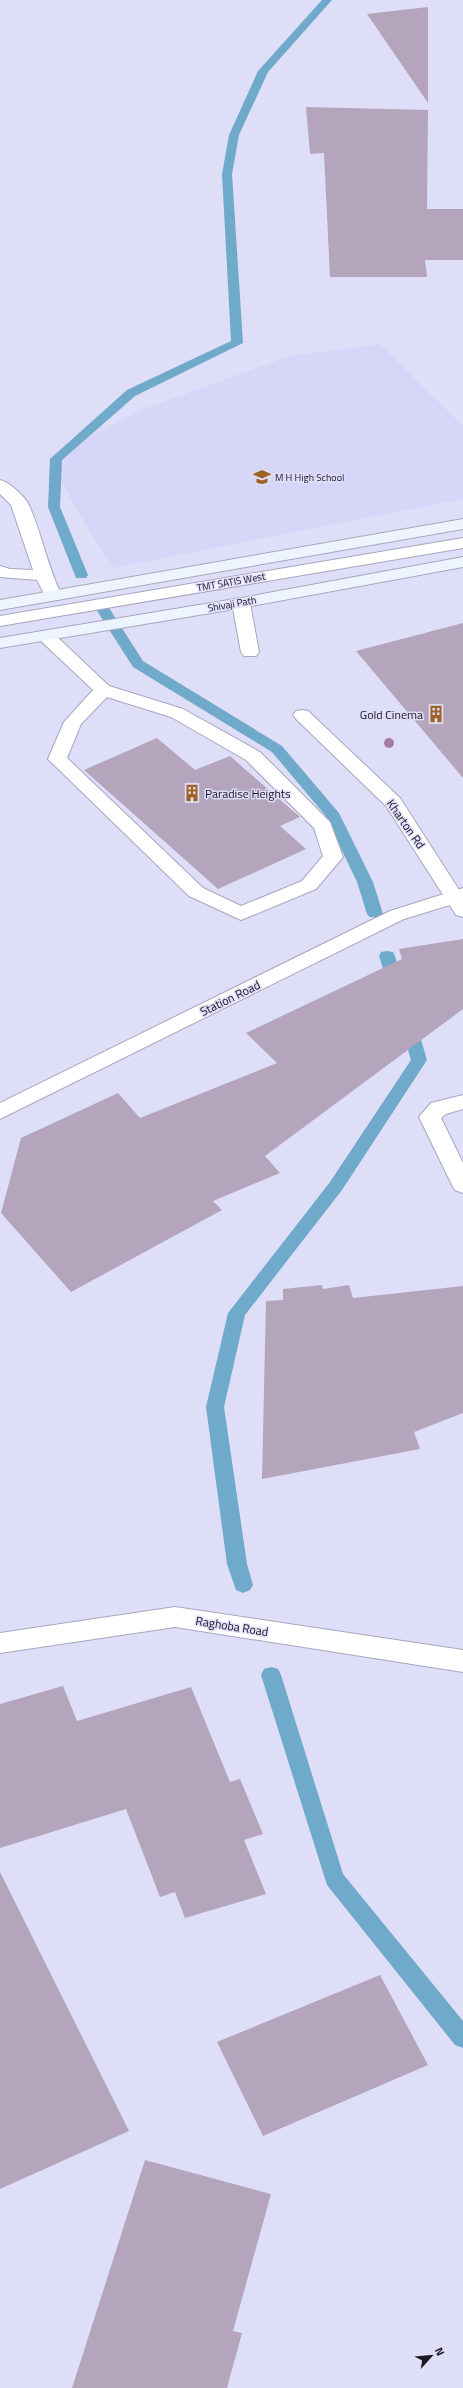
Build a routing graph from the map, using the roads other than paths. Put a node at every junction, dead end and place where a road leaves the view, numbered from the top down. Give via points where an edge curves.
1 (0, 485) edge
2 (463, 524) edge
3 (463, 543) edge
4 (463, 562) edge
5 (0, 571) edge
6 (43, 575) junction
7 (53, 596) junction
8 (241, 603) junction
9 (0, 605) edge
10 (0, 622) edge
11 (46, 636) junction
12 (0, 643) edge
13 (250, 652) dead end
14 (103, 690) junction
15 (302, 715) dead end
16 (460, 900) edge
17 (463, 1102) edge
18 (0, 1112) edge
19 (462, 1179) edge
20 (0, 1643) edge
21 (463, 1661) edge

1 - 6 street via 19,502
2 - 7 main road
3 - 10 street, TMT SATIS West
4 - 8 main road, Shivaji Path
5 - 6 street via 8,574
6 - 7 street
7 - 9 main road
8 - 11 main road, Shivaji Path
8 - 13 street
11 - 12 main road, Shivaji Path
11 - 14 street
14 - 14 street via 177,713 253,756 323,826 333,857 309,885 241,914 196,892 57,759 73,722
15 - 16 street, Kharton Rd via 393,802
16 - 18 street, Station Road via 397,915
17 - 19 street via 439,1108 430,1117
20 - 21 street, Raghoba Road via 175,1618

